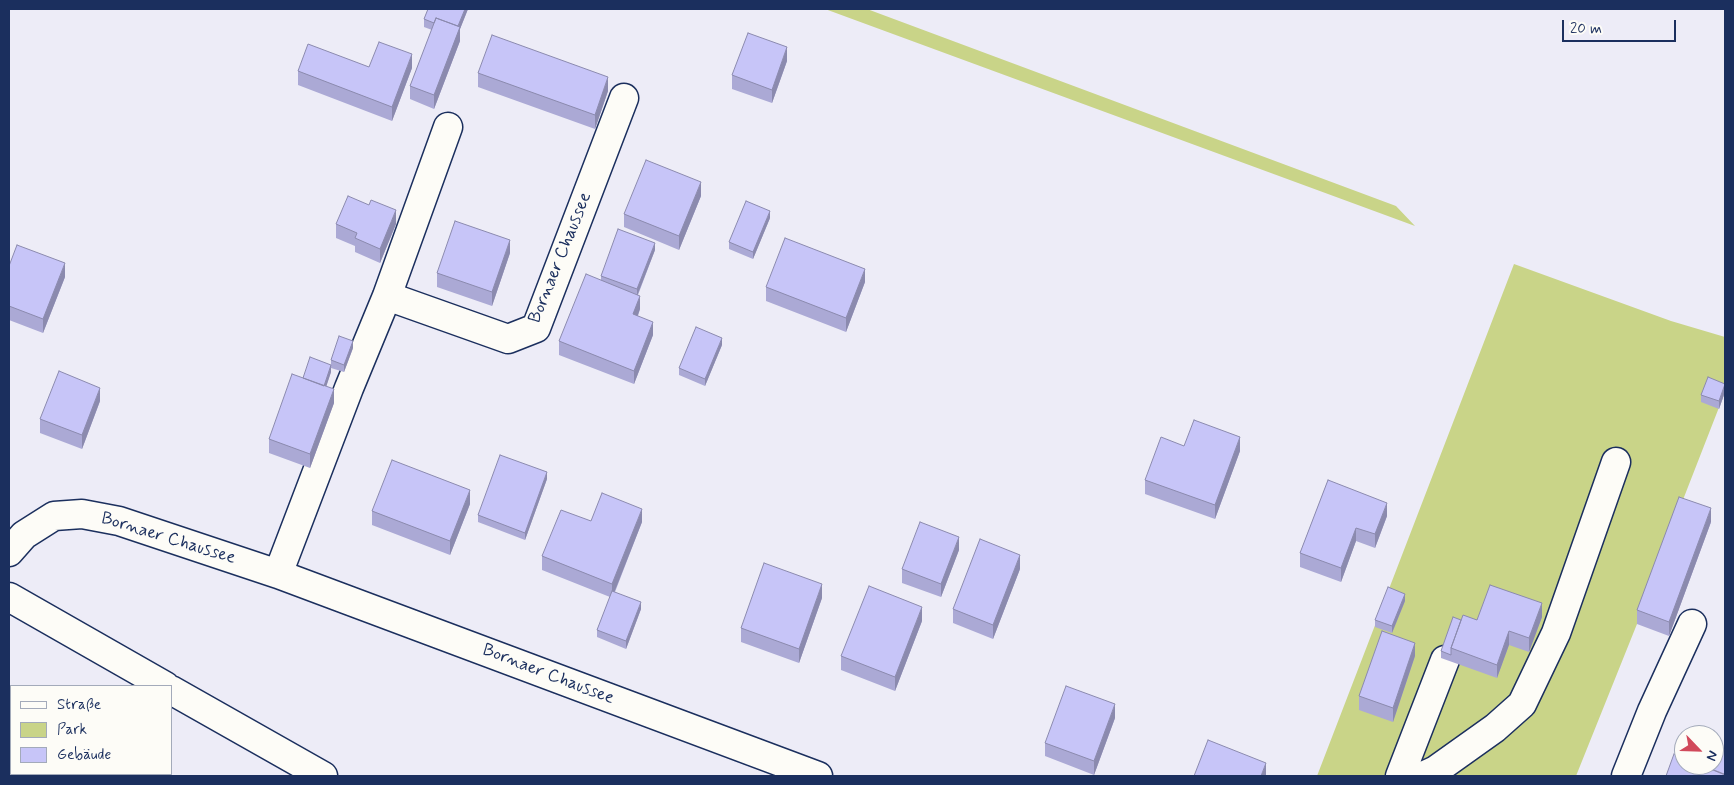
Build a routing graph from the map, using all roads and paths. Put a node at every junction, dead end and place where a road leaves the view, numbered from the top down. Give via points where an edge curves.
1 (624, 98) dead end
2 (448, 127) dead end
3 (387, 296) junction
4 (1616, 462) dead end
5 (9, 552) edge
6 (278, 574) junction
7 (9, 597) edge
8 (1692, 624) dead end
9 (1446, 660) edge
10 (163, 685) edge
11 (172, 691) edge
12 (323, 776) edge
13 (818, 776) edge
14 (1400, 776) edge
15 (1423, 776) edge
16 (1626, 776) edge

1 - 3 street, Bornaer Chaussee via 536,328 508,339
2 - 3 street
3 - 6 street
4 - 15 street via 1556,633 1522,704 1495,728
5 - 6 street, Bornaer Chaussee via 24,535 54,516 82,514 119,521
6 - 13 street, Bornaer Chaussee
7 - 10 street
8 - 16 street
9 - 14 street
11 - 12 street

